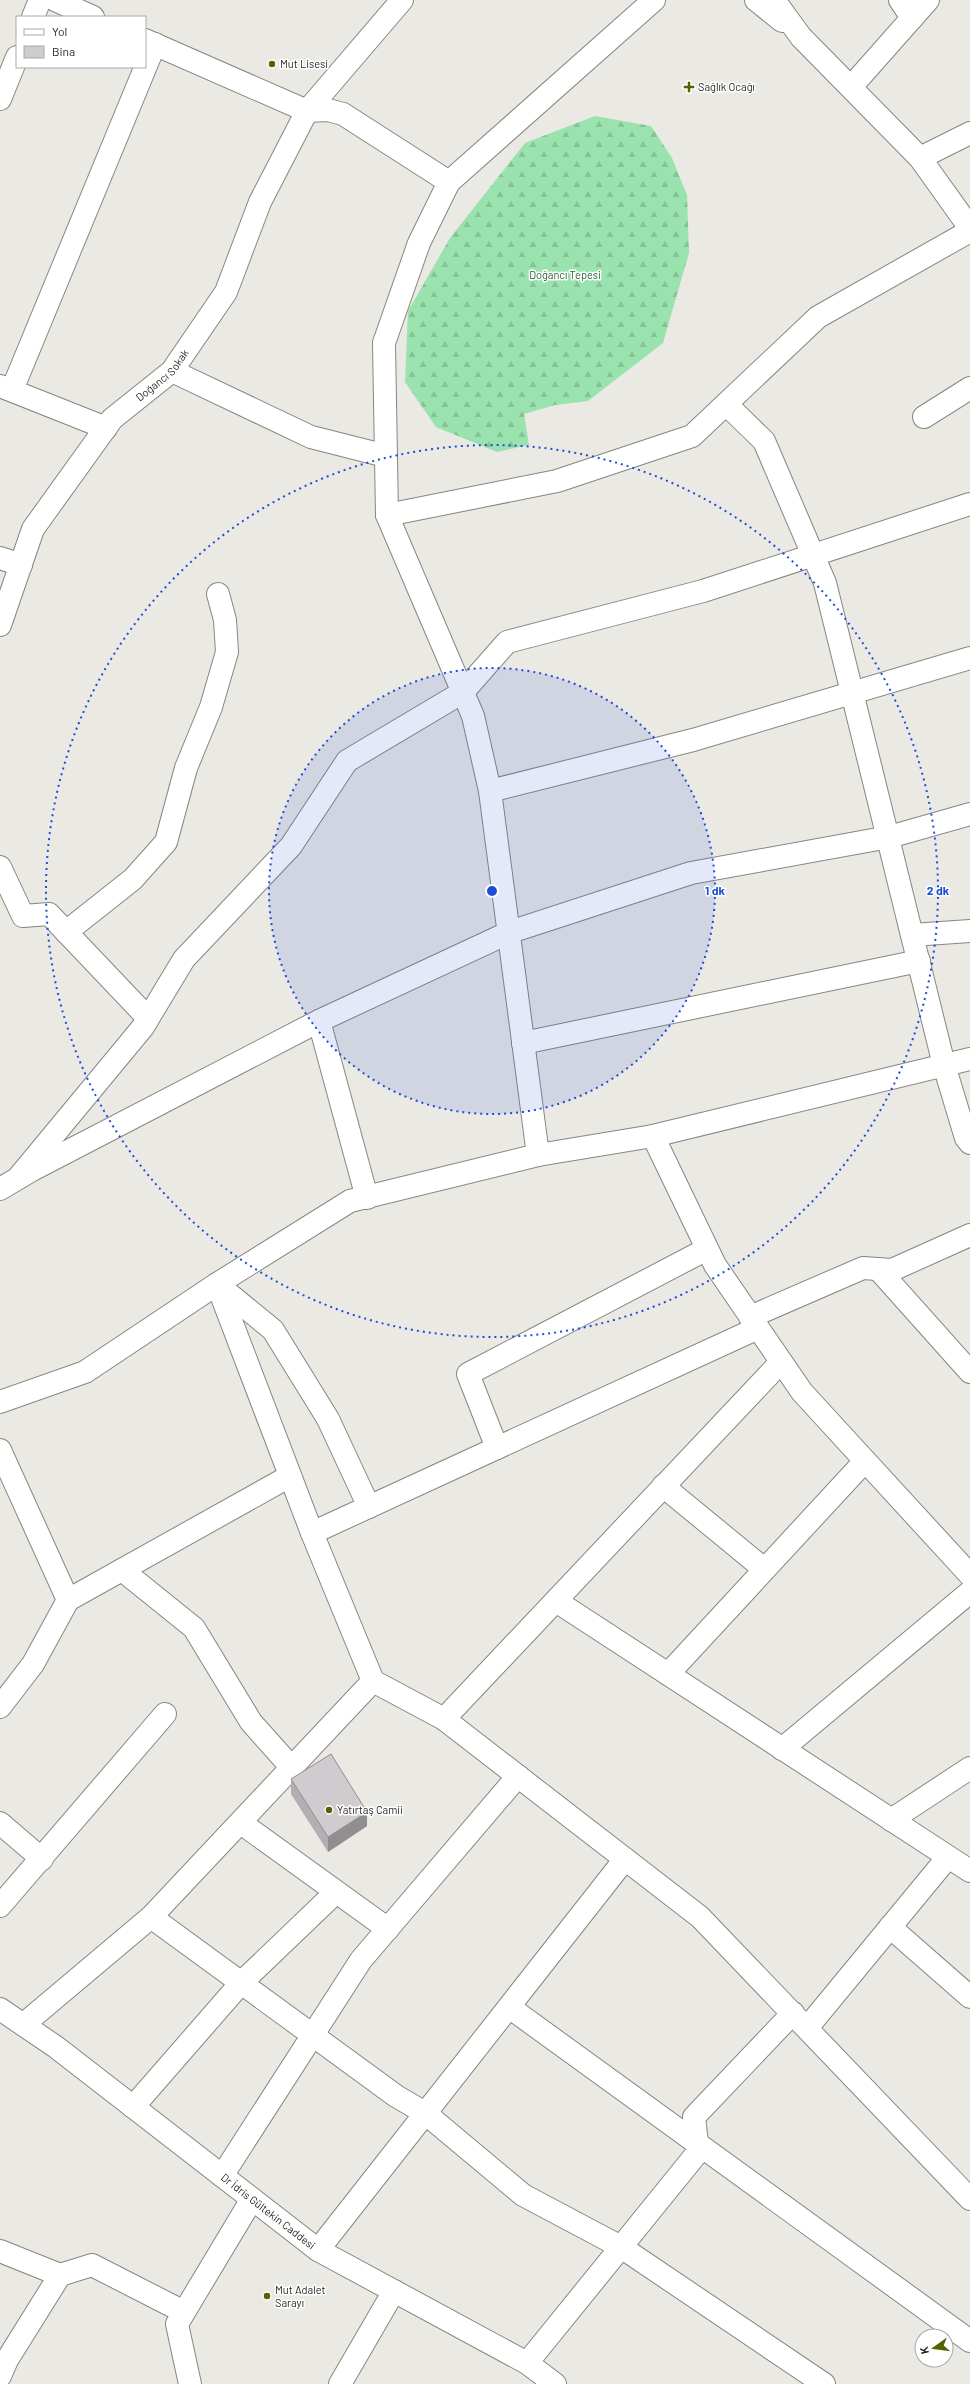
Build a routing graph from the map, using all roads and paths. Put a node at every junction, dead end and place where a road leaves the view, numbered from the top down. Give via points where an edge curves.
1 (40, 0) edge
2 (55, 0) edge
3 (402, 0) edge
4 (654, 0) edge
5 (756, 0) edge
6 (774, 0) edge
7 (900, 0) edge
8 (928, 0) edge
9 (33, 16) edge
10 (91, 16) edge
11 (912, 18) junction
12 (801, 37) junction
13 (150, 42) edge
14 (146, 52) edge
15 (16, 59) edge
16 (139, 68) edge
17 (850, 88) junction
18 (0, 99) edge
19 (307, 112) junction
20 (970, 133) edge
21 (920, 158) junction
22 (449, 182) junction
23 (970, 228) edge
24 (970, 231) edge
25 (172, 371) junction
26 (6, 388) edge
27 (970, 388) edge
28 (726, 404) junction
29 (924, 417) dead end
30 (106, 428) junction
31 (386, 456) junction
32 (970, 504) edge
33 (387, 515) junction
34 (813, 555) junction
35 (0, 558) edge
36 (21, 565) junction
37 (218, 594) dead end
38 (0, 625) edge
39 (970, 658) edge
40 (463, 692) junction
41 (852, 692) junction
42 (490, 791) junction
43 (970, 814) edge
44 (888, 837) junction
45 (0, 867) edge
46 (970, 930) edge
47 (66, 932) junction
48 (510, 932) junction
49 (912, 935) junction
50 (919, 961) junction
51 (148, 1018) junction
52 (319, 1021) junction
53 (523, 1043) junction
54 (970, 1059) edge
55 (944, 1065) junction
56 (653, 1136) junction
57 (970, 1143) edge
58 (538, 1155) junction
59 (9, 1183) edge
60 (367, 1198) junction
61 (970, 1234) edge
62 (707, 1249) junction
63 (878, 1269) junction
64 (217, 1284) junction
65 (754, 1322) junction
66 (781, 1362) junction
67 (970, 1372) edge
68 (0, 1402) edge
69 (497, 1448) junction
70 (0, 1450) edge
71 (865, 1461) junction
72 (290, 1476) junction
73 (664, 1486) junction
74 (369, 1507) junction
75 (312, 1533) junction
76 (764, 1569) junction
77 (122, 1570) junction
78 (970, 1575) edge
79 (970, 1592) edge
80 (68, 1600) junction
81 (556, 1601) junction
82 (668, 1674) junction
83 (373, 1681) junction
84 (0, 1707) edge
85 (165, 1714) dead end
86 (444, 1719) junction
87 (782, 1748) junction
88 (292, 1768) junction
89 (970, 1768) edge
90 (518, 1776) junction
91 (891, 1820) junction
92 (0, 1823) edge
93 (240, 1823) junction
94 (948, 1857) junction
95 (42, 1859) junction
96 (625, 1859) junction
97 (970, 1871) edge
98 (335, 1893) junction
99 (0, 1906) edge
100 (151, 1917) junction
101 (890, 1927) junction
102 (388, 1929) junction
103 (241, 1983) junction
104 (970, 1997) edge
105 (508, 2007) junction
106 (0, 2009) edge
107 (800, 2021) junction
108 (24, 2024) junction
109 (313, 2035) junction
110 (133, 2107) junction
111 (425, 2113) junction
112 (697, 2144) junction
113 (222, 2176) junction
114 (252, 2199) junction
115 (970, 2199) edge
116 (621, 2247) junction
117 (318, 2250) junction
118 (0, 2251) edge
119 (60, 2275) junction
120 (394, 2291) junction
121 (184, 2312) junction
122 (970, 2341) edge
123 (526, 2363) junction
124 (0, 2376) edge
125 (190, 2384) edge
126 (340, 2384) edge
127 (555, 2384) edge
128 (824, 2384) edge

1 - 9 street
2 - 10 street
3 - 19 street, Doğancı Sokak
4 - 22 street
5 - 12 street
6 - 12 street
7 - 11 street
8 - 11 street
11 - 17 street
12 - 17 street
13 - 14 street
13 - 19 street
15 - 18 street
16 - 26 street
17 - 21 street
19 - 22 street via 328,110 343,114
19 - 25 street, Doğancı Sokak via 260,202 226,292
20 - 21 street
21 - 23 street
22 - 31 street via 419,244 384,343
24 - 28 street via 818,317
25 - 30 street, Doğancı Sokak via 112,419
25 - 31 street via 311,437
26 - 30 street
27 - 29 street
28 - 33 street via 692,436 557,481
28 - 34 street via 764,441
30 - 36 street, Doğancı Sokak via 33,529
31 - 33 street
32 - 34 street
33 - 40 street
34 - 40 street via 703,591 507,642
34 - 41 street via 825,583
35 - 36 street
36 - 38 street, Doğancı Sokak
37 - 47 street via 225,620 227,652 211,707 186,768 166,842 134,879
39 - 41 street
40 - 42 street via 473,716
40 - 51 street via 347,761 291,846 184,959
41 - 42 street via 693,740
41 - 44 street
42 - 48 street
43 - 44 street
44 - 48 street via 690,873
44 - 49 street
45 - 47 street via 23,916 48,914
46 - 49 street
47 - 51 street
48 - 52 street
48 - 53 street
49 - 50 street
50 - 53 street
50 - 55 street
51 - 59 street
52 - 59 street
52 - 60 street
53 - 58 street
54 - 55 street
55 - 56 street
55 - 57 street via 966,1138
56 - 58 street
56 - 62 street
58 - 60 street
60 - 64 street via 350,1201
61 - 63 street via 892,1270
62 - 65 street
62 - 69 street via 468,1374
63 - 65 street via 863,1268
63 - 67 street
64 - 68 street via 85,1372
64 - 72 street
64 - 74 street via 273,1330 328,1420
65 - 66 street
65 - 69 street
66 - 71 street via 802,1392
66 - 73 street
69 - 74 street
70 - 80 street
71 - 76 street
71 - 78 street
72 - 75 street
72 - 77 street
73 - 76 street
73 - 81 street
74 - 75 street
75 - 83 street
76 - 82 street
77 - 80 street
77 - 88 street via 194,1628 251,1722
79 - 87 street
80 - 84 street via 34,1664
81 - 82 street
81 - 86 street
82 - 87 street
83 - 86 street
83 - 88 street
85 - 95 street
86 - 90 street
87 - 91 street
88 - 93 street
89 - 91 street
90 - 96 street
90 - 102 street
91 - 94 street
92 - 95 street
93 - 98 street
93 - 100 street
94 - 97 street
94 - 101 street
95 - 99 street
96 - 105 street
96 - 107 street via 700,1918
98 - 102 street
98 - 103 street
100 - 103 street
100 - 108 street
101 - 104 street
101 - 107 street
102 - 109 street via 361,1960
103 - 109 street
103 - 110 street
105 - 111 street
105 - 112 street
106 - 108 street, Dr İdris Gültekin Caddesi
107 - 112 street via 694,2117
107 - 115 street
108 - 110 street, Dr İdris Gültekin Caddesi
109 - 111 street via 396,2096
109 - 113 street
110 - 113 street, Dr İdris Gültekin Caddesi
111 - 116 street via 523,2195
111 - 117 street
112 - 116 street via 698,2152
112 - 122 street
113 - 114 street, Dr İdris Gültekin Caddesi
114 - 117 street, Dr İdris Gültekin Caddesi
114 - 121 street
116 - 123 street
116 - 128 street
117 - 120 street, Dr İdris Gültekin Caddesi
118 - 119 street
119 - 121 street via 92,2265
119 - 124 street via 7,2360
120 - 123 street, Dr İdris Gültekin Caddesi
120 - 126 street
121 - 125 street via 177,2324
123 - 127 street, Dr İdris Gültekin Caddesi

